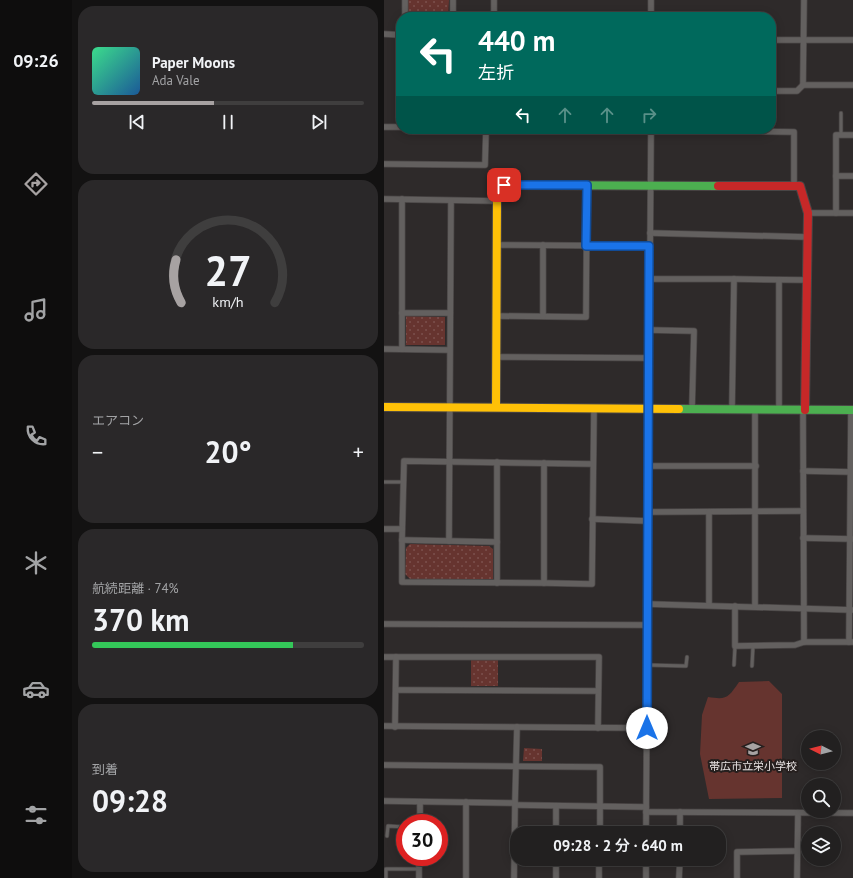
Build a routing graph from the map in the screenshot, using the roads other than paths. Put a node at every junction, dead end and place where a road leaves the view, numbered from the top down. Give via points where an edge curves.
1 (405, 0) edge
2 (453, 0) edge
3 (494, 0) edge
4 (651, 0) edge
5 (804, 0) edge
6 (405, 12) edge
7 (453, 12) edge
8 (494, 12) edge
9 (651, 12) edge
10 (384, 34) edge
11 (396, 35) edge
12 (776, 40) edge
13 (853, 40) edge
14 (804, 41) junction
15 (803, 85) junction
16 (853, 85) edge
17 (776, 91) edge
18 (840, 113) dead end
19 (384, 127) edge
20 (396, 127) edge
21 (776, 132) edge
22 (486, 134) edge
23 (651, 134) edge
24 (841, 135) junction
25 (853, 136) edge
26 (384, 164) edge
27 (836, 176) junction
28 (853, 176) edge
29 (587, 185) junction
30 (650, 185) junction
31 (794, 186) junction
32 (384, 199) edge
33 (402, 199) junction
34 (451, 201) junction
35 (497, 201) junction
36 (836, 212) junction
37 (808, 213) junction
38 (853, 213) edge
39 (650, 233) junction
40 (807, 237) junction
41 (497, 245) junction
42 (543, 246) junction
43 (586, 246) junction
44 (649, 246) junction
45 (650, 279) junction
46 (734, 279) junction
47 (780, 280) junction
48 (806, 280) junction
49 (402, 313) junction
50 (450, 313) junction
51 (497, 316) junction
52 (543, 316) junction
53 (649, 330) junction
54 (384, 349) edge
55 (402, 349) junction
56 (449, 350) junction
57 (497, 357) junction
58 (649, 358) junction
59 (384, 407) edge
60 (449, 407) junction
61 (496, 407) junction
62 (594, 408) junction
63 (649, 408) junction
64 (692, 409) junction
65 (732, 409) junction
66 (755, 409) junction
67 (779, 409) junction
68 (804, 410) junction
69 (852, 410) edge
70 (449, 462) junction
71 (497, 462) junction
72 (544, 463) junction
73 (593, 464) junction
74 (648, 466) junction
75 (756, 466) junction
76 (803, 471) junction
77 (851, 472) edge
78 (384, 482) edge
79 (404, 482) junction
80 (803, 511) junction
81 (648, 512) junction
82 (709, 512) junction
83 (756, 512) junction
84 (592, 519) junction
85 (648, 521) junction
86 (384, 528) edge
87 (402, 528) junction
88 (803, 538) junction
89 (851, 539) edge
90 (402, 540) junction
91 (449, 541) junction
92 (497, 542) junction
93 (497, 583) junction
94 (544, 583) junction
95 (647, 604) junction
96 (709, 605) junction
97 (735, 606) junction
98 (755, 606) junction
99 (803, 608) junction
100 (851, 610) edge
101 (384, 624) edge
102 (647, 625) junction
103 (804, 642) junction
104 (851, 642) edge
105 (753, 645) junction
106 (735, 646) junction
107 (396, 656) junction
108 (384, 657) edge
109 (687, 657) dead end
110 (647, 665) junction
111 (734, 665) dead end
112 (752, 666) dead end
113 (396, 690) junction
114 (598, 691) junction
115 (384, 726) edge
116 (395, 726) junction
117 (517, 727) junction
118 (598, 728) junction
119 (647, 728) junction
120 (384, 765) edge
121 (516, 766) junction
122 (384, 801) edge
123 (420, 802) junction
124 (466, 802) junction
125 (515, 804) junction
126 (556, 806) junction
127 (600, 806) junction
128 (646, 809) junction
129 (680, 812) junction
130 (798, 813) junction
131 (853, 813) edge
132 (420, 814) edge
133 (396, 826) edge
134 (556, 826) edge
135 (600, 826) edge
136 (646, 826) edge
137 (680, 826) edge
138 (387, 836) dead end
139 (797, 851) junction
140 (556, 866) edge
141 (599, 866) edge
142 (646, 866) edge
143 (680, 866) edge
144 (419, 869) joint
145 (386, 878) edge
146 (419, 878) edge
147 (466, 878) edge
148 (514, 878) edge
149 (556, 878) edge
150 (599, 878) edge
151 (646, 878) edge
152 (680, 878) edge
153 (737, 878) edge
154 (797, 878) edge

1 - 6 street
2 - 7 street
3 - 8 street
4 - 9 street
5 - 14 street
10 - 11 street
12 - 14 street
13 - 14 street
14 - 15 street
15 - 16 street
15 - 17 street via 796,92
18 - 24 lane
19 - 20 street
21 - 31 street via 794,132
22 - 26 street via 485,164
23 - 30 street
24 - 25 street
24 - 27 street via 836,135
27 - 28 street
27 - 36 street
29 - 30 street
29 - 35 street via 504,185 498,190
29 - 43 street
30 - 31 street
30 - 39 street
31 - 37 street via 800,186
32 - 33 street
33 - 34 street
33 - 49 street
34 - 35 street
34 - 50 street
35 - 41 street
36 - 37 street
36 - 38 street
37 - 40 street
39 - 40 street
39 - 44 street
40 - 48 street
41 - 42 street
41 - 51 street
42 - 43 street
42 - 52 street
43 - 44 street
43 - 52 street via 586,316
44 - 45 street
45 - 46 street
45 - 53 street
46 - 47 street
46 - 65 street
47 - 48 street
47 - 67 street
48 - 68 street
49 - 50 street
49 - 55 street
50 - 56 street
51 - 52 street
51 - 57 street
53 - 58 street
53 - 64 street via 694,331
54 - 55 street
55 - 56 street
56 - 60 street
57 - 58 street
57 - 61 street
58 - 63 street
59 - 60 street
60 - 61 street
60 - 70 street
61 - 62 street
62 - 63 street
62 - 73 street
63 - 64 street
63 - 74 street
64 - 65 street
65 - 66 street
66 - 67 street
66 - 75 street
67 - 68 street
68 - 69 street
68 - 76 street
69 - 77 street
70 - 71 street
70 - 79 street via 404,461
70 - 91 street
71 - 72 street
71 - 92 street
72 - 73 street
72 - 94 street
73 - 84 street
74 - 75 street
74 - 81 street
75 - 83 street
76 - 77 street
76 - 80 street
77 - 89 street
78 - 79 lane
79 - 87 street
80 - 83 street
80 - 88 street
81 - 82 street
81 - 85 street
82 - 83 street
82 - 96 street
83 - 98 street
84 - 85 street
84 - 94 street via 592,584
85 - 95 street
86 - 87 street
87 - 90 street
88 - 89 street
88 - 99 street
89 - 100 street
90 - 91 street
90 - 93 street via 402,582
91 - 92 street
92 - 93 street
93 - 94 street
95 - 96 street
95 - 102 street
96 - 97 street
97 - 98 street
97 - 106 street
98 - 99 street
99 - 100 street
99 - 103 street
100 - 104 street
101 - 102 street
102 - 110 street
103 - 104 street
103 - 105 street via 795,645
105 - 106 street
105 - 112 lane
106 - 111 lane
107 - 108 street
107 - 113 street
107 - 114 street via 599,657
109 - 110 lane via 686,666
110 - 119 street
113 - 114 street
113 - 116 street
114 - 118 street
115 - 116 street
116 - 117 street
117 - 118 street
117 - 121 street
118 - 119 street
119 - 128 street
120 - 121 street
121 - 125 street
121 - 127 street via 600,767
122 - 123 street
123 - 124 street
123 - 132 street
124 - 125 street
124 - 147 street
125 - 126 street
125 - 148 street
126 - 127 street
126 - 134 street
127 - 128 street
127 - 135 street
128 - 129 street
128 - 136 street
129 - 130 street
129 - 137 street
130 - 131 street
130 - 139 street
133 - 138 lane via 388,826
139 - 153 street via 737,852
139 - 154 street
140 - 149 street
141 - 150 street
142 - 151 street
143 - 152 street
144 - 145 lane via 386,869
144 - 146 street

